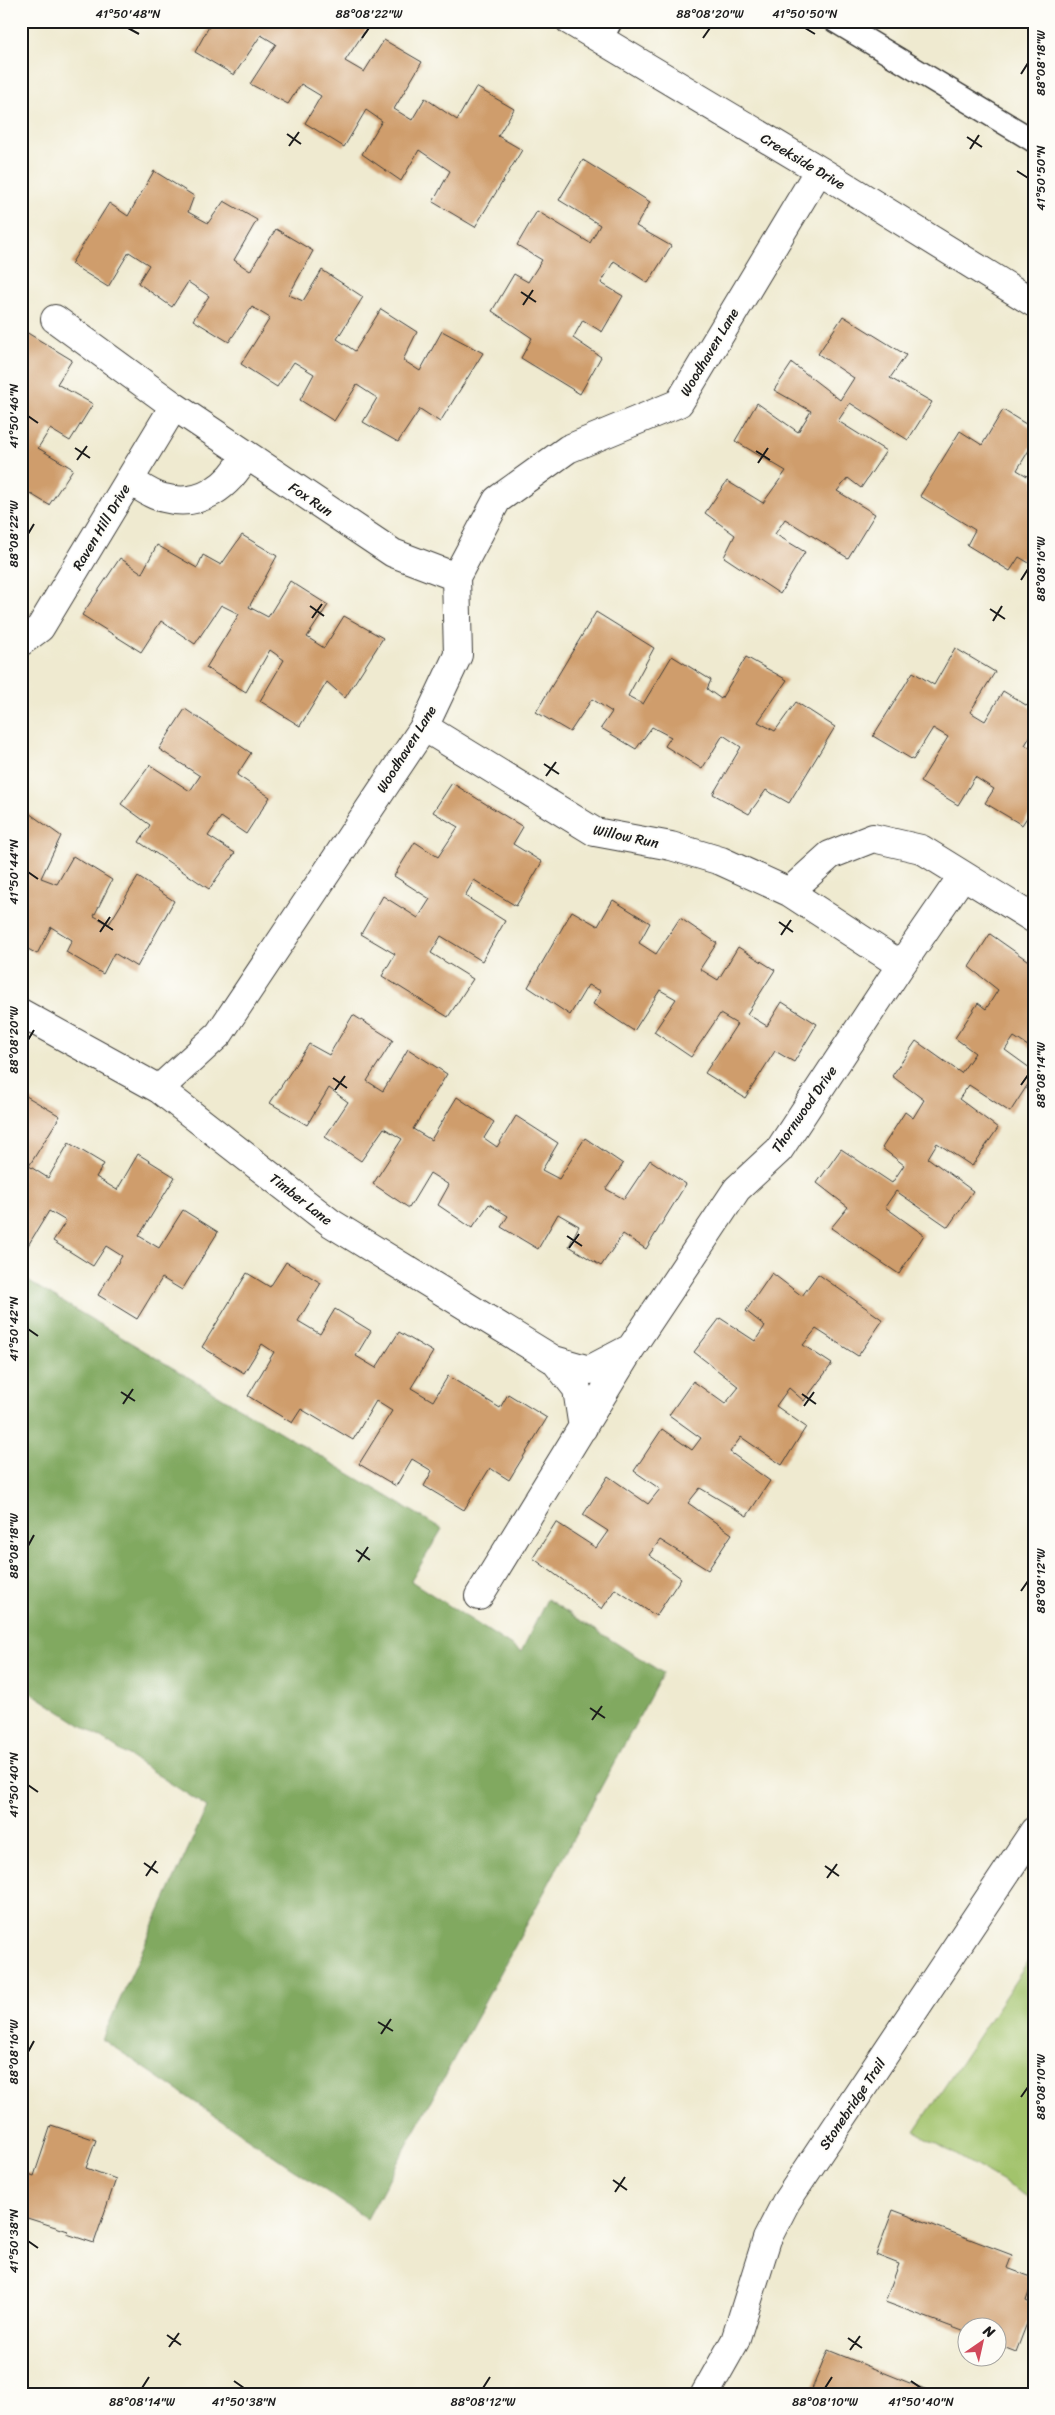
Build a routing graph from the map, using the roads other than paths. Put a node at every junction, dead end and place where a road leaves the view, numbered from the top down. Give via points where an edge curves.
1 (570, 21) edge
2 (835, 21) edge
3 (606, 31) edge
4 (1034, 141) edge
5 (819, 170) junction
6 (1034, 303) edge
7 (55, 319) dead end
8 (174, 406) junction
9 (246, 455) junction
10 (130, 480) junction
11 (456, 577) junction
12 (21, 642) edge
13 (424, 727) junction
14 (963, 875) junction
15 (788, 892) junction
16 (1034, 919) edge
17 (901, 965) junction
18 (21, 1013) edge
19 (159, 1089) junction
20 (632, 1348) junction
21 (554, 1360) junction
22 (589, 1370) joint
23 (583, 1428) junction
24 (479, 1596) dead end
25 (1034, 1831) edge
26 (705, 2394) edge

1 - 3 street, Creekside Drive
2 - 4 lane
3 - 5 street, Creekside Drive
5 - 6 street, Creekside Drive
5 - 11 street, Woodhaven Lane via 679,403 568,449 497,500
7 - 8 street, Fox Run
8 - 9 street, Fox Run
8 - 10 street, Raven Hill Drive
9 - 10 street via 236,474 218,489 194,500 163,498
9 - 11 street, Fox Run via 393,553
10 - 12 street, Raven Hill Drive via 40,628
11 - 13 street, Woodhaven Lane via 458,655
13 - 15 street, Willow Run via 594,832 671,846 721,861
13 - 19 street, Woodhaven Lane via 219,1034
14 - 15 street via 921,849 873,838 830,854
14 - 16 street
14 - 17 street, Thornwood Drive
15 - 17 street, Willow Run
17 - 20 street, Thornwood Drive via 779,1150 737,1189
18 - 19 street, Timber Lane
19 - 21 street, Timber Lane via 331,1223
20 - 22 street, Thornwood Drive
20 - 23 street
21 - 22 street, Timber Lane
21 - 23 street via 577,1389
23 - 24 street
25 - 26 street, Stonebridge Trail via 786,2202 767,2240 735,2341

